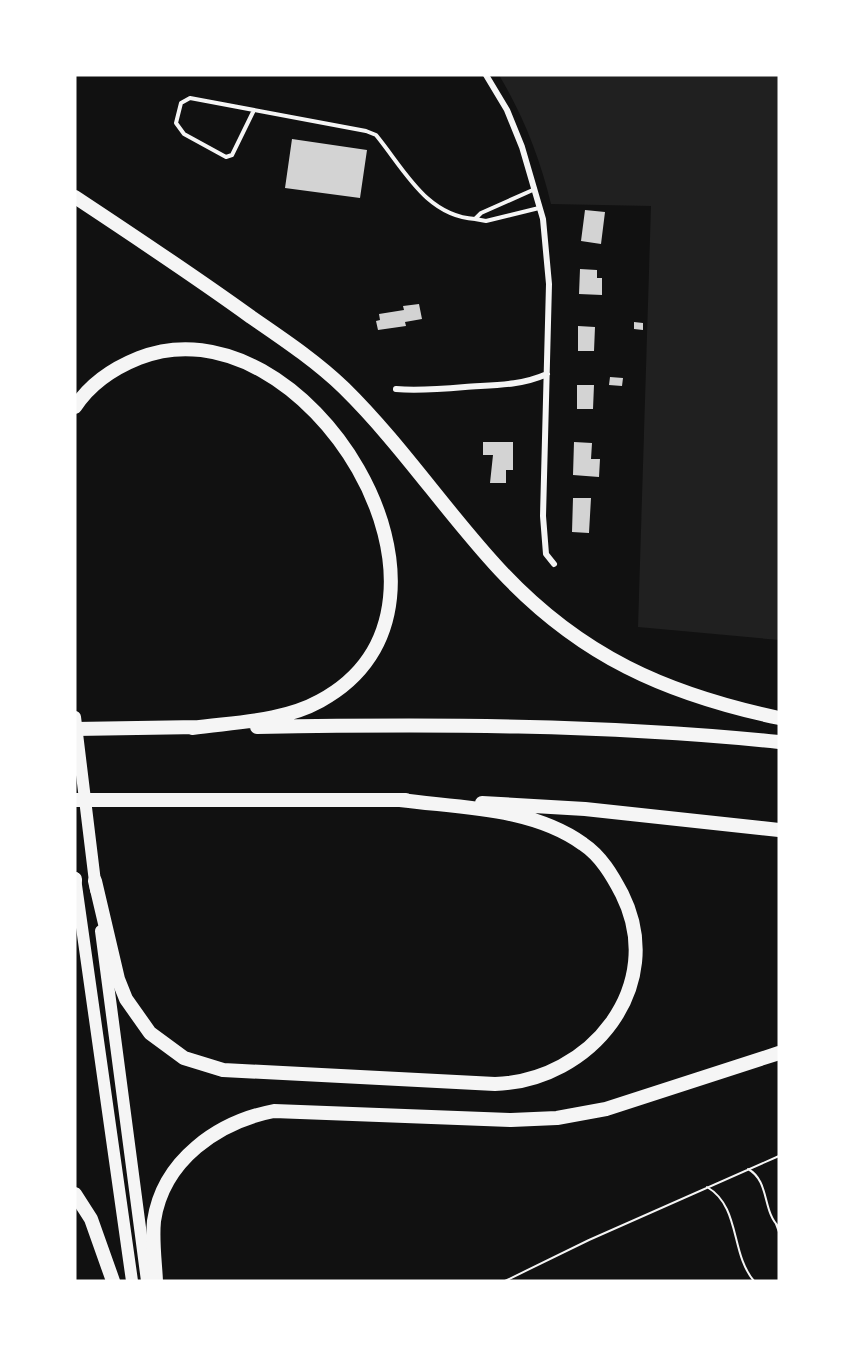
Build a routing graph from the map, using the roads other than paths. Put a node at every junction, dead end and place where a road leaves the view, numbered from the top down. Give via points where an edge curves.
1 (486, 75) edge
2 (254, 110) junction
3 (536, 189) junction
4 (75, 196) edge
5 (540, 208) junction
6 (475, 219) junction
7 (547, 374) junction
8 (396, 389) dead end
9 (75, 407) edge
10 (554, 564) dead end
11 (75, 717) edge
12 (779, 717) edge
13 (192, 728) junction
14 (75, 729) edge
15 (779, 742) edge
16 (75, 800) edge
17 (400, 800) junction
18 (779, 830) edge
19 (75, 879) edge
20 (95, 881) junction
21 (779, 1053) edge
22 (75, 1194) edge
23 (113, 1281) edge
24 (132, 1281) edge
25 (147, 1281) edge
26 (156, 1281) edge

1 - 3 street via 507,110
2 - 2 lane via 190,98 181,103 176,123 183,134 226,157 232,155
2 - 6 lane via 376,135 421,193 460,218
3 - 5 street
3 - 6 lane
4 - 12 highway via 328,374 376,424 499,569 561,626 628,669 678,691
5 - 6 lane via 486,221
5 - 7 street via 549,284
7 - 8 street via 508,385
7 - 10 street via 543,516 546,554
9 - 13 highway via 110,373 144,356 185,350 229,356 268,375 309,407 357,466 378,512 390,559 391,601 382,634 363,666 340,689 300,711
11 - 20 main road
13 - 14 highway
13 - 15 highway via 466,725 673,733
16 - 17 highway
17 - 18 highway via 585,809
17 - 20 highway via 546,823 586,846 614,878 629,911 634,934 631,976 620,1009 607,1030 572,1062 539,1077 495,1084 246,1072 203,1065 165,1047 126,999
19 - 24 main road
20 - 25 main road
21 - 26 highway via 606,1109 557,1118 511,1120 274,1111 236,1120 189,1153 167,1185 155,1220
22 - 23 highway via 91,1219

